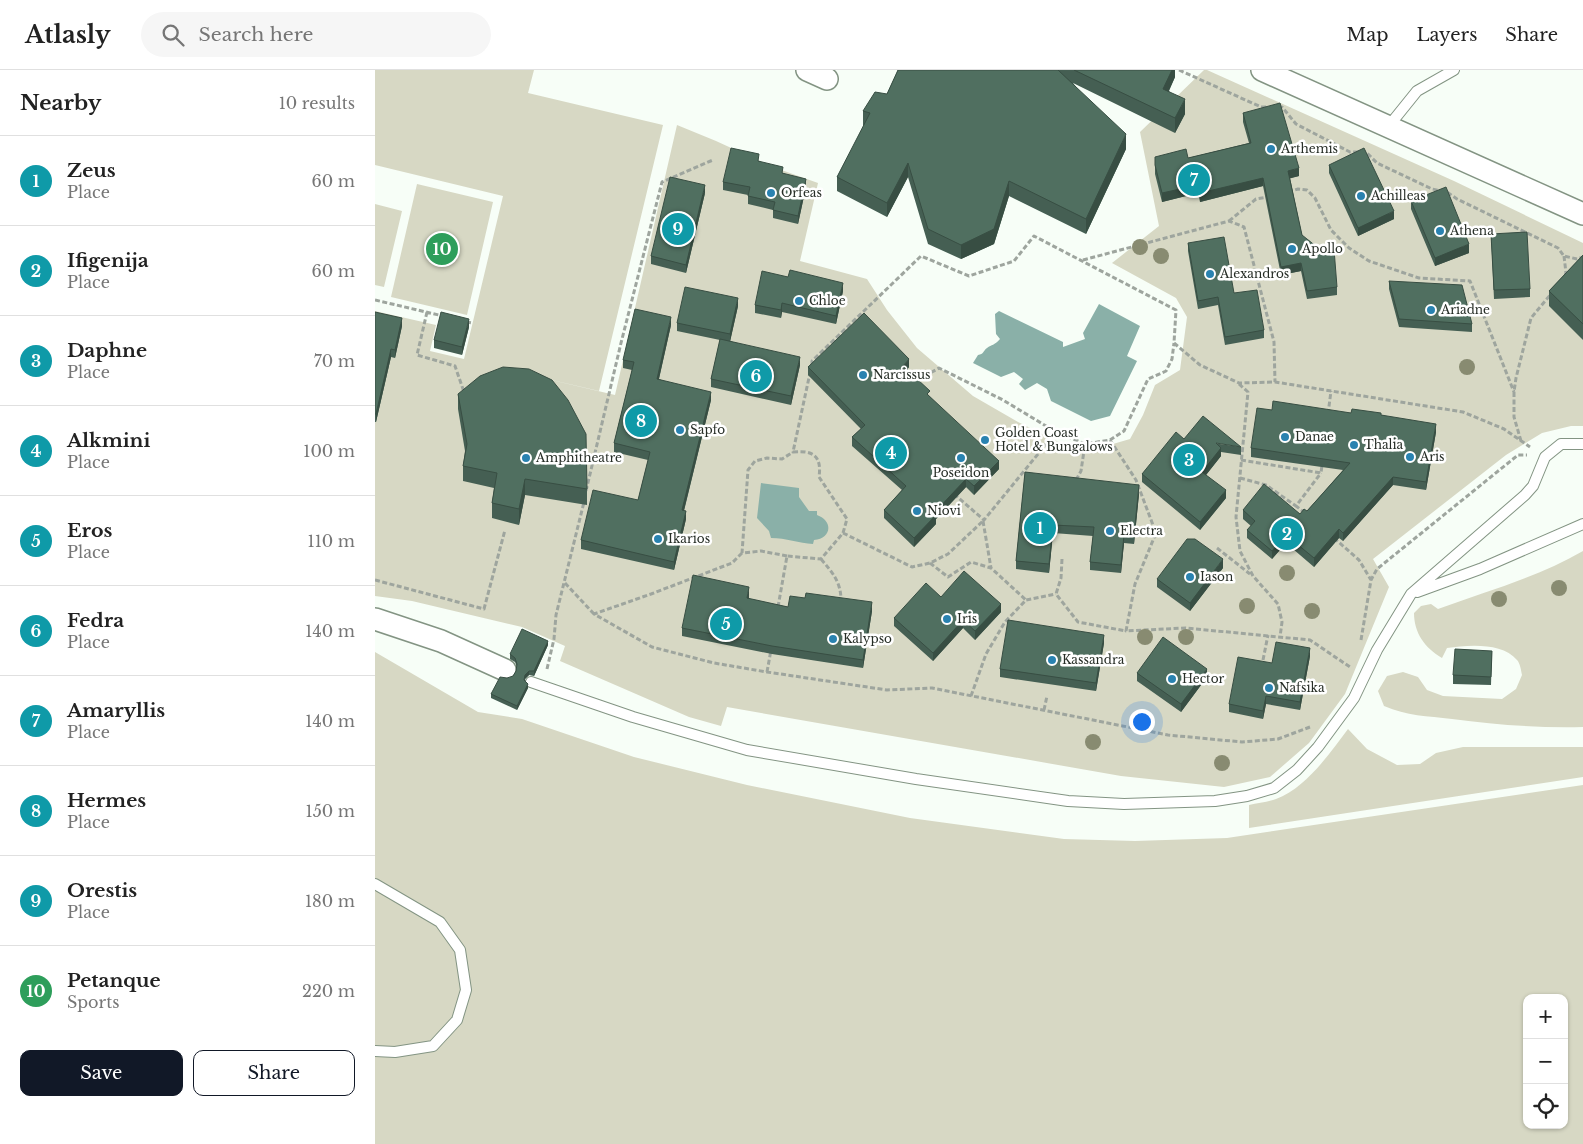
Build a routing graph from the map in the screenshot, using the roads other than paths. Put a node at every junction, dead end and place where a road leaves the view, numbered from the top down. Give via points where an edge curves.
1 (807, 70) edge
2 (1262, 70) edge
3 (1454, 70) edge
4 (827, 79) dead end
5 (1388, 126) junction
6 (1583, 214) edge
7 (1583, 444) edge
8 (1583, 524) edge
9 (1411, 594) junction
10 (375, 619) edge
11 (505, 670) dead end
12 (531, 682) dead end
13 (375, 884) edge
14 (375, 1051) edge

1 - 4 street
2 - 5 street
3 - 5 lane via 1417,91
5 - 6 street
7 - 9 lane via 1561,444 1545,456 1533,486 1525,495
8 - 9 lane via 1480,569
9 - 12 lane via 1377,650 1355,698 1297,770 1274,788 1215,801 1124,804 1068,801 830,766 747,750 633,717
10 - 11 street via 441,641
13 - 14 lane via 440,922 460,950 466,990 457,1020 433,1046 395,1052

